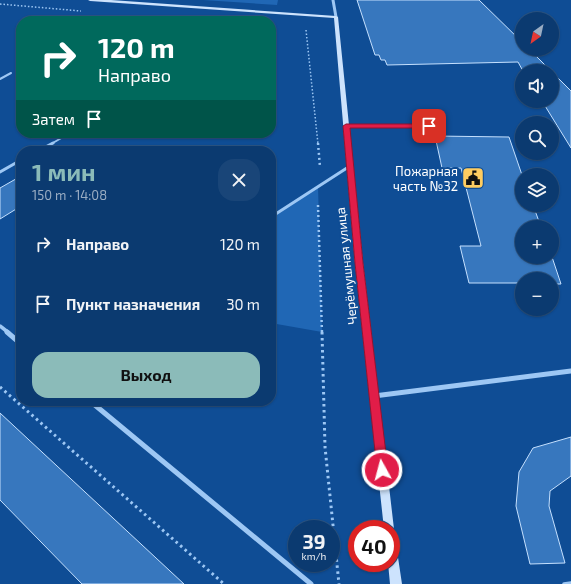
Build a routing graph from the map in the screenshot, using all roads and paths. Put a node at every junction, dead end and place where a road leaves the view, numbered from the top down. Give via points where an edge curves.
1 (90, 0) edge
2 (333, 0) edge
3 (336, 17) junction
4 (299, 30) dead end
5 (11, 73) dead end
6 (0, 79) edge
7 (346, 126) junction
8 (429, 126) dead end
9 (61, 138) edge
10 (47, 146) edge
11 (16, 163) edge
12 (350, 166) junction
13 (0, 172) edge
14 (318, 186) junction
15 (276, 214) edge
16 (0, 326) edge
17 (16, 340) edge
18 (571, 371) edge
19 (0, 387) edge
20 (374, 396) junction
21 (16, 401) edge
22 (22, 406) edge
23 (96, 406) edge
24 (388, 520) edge
25 (394, 572) edge
26 (571, 583) edge
27 (224, 584) edge
28 (311, 584) edge
29 (339, 584) edge
30 (396, 584) edge
31 (564, 584) edge

1 - 3 street
2 - 3 street, Черёмушная улица
3 - 7 street, Черёмушная улица
4 - 14 path via 306,30 320,168
5 - 6 lane
7 - 8 lane
7 - 12 street, Черёмушная улица
9 - 10 lane
11 - 13 lane
12 - 14 lane
12 - 20 street, Черёмушная улица
14 - 15 lane
14 - 29 path via 325,447
16 - 17 street
18 - 20 street
19 - 21 path
20 - 24 street, Черёмушная улица
22 - 27 path
23 - 28 street
25 - 30 street
26 - 31 lane

